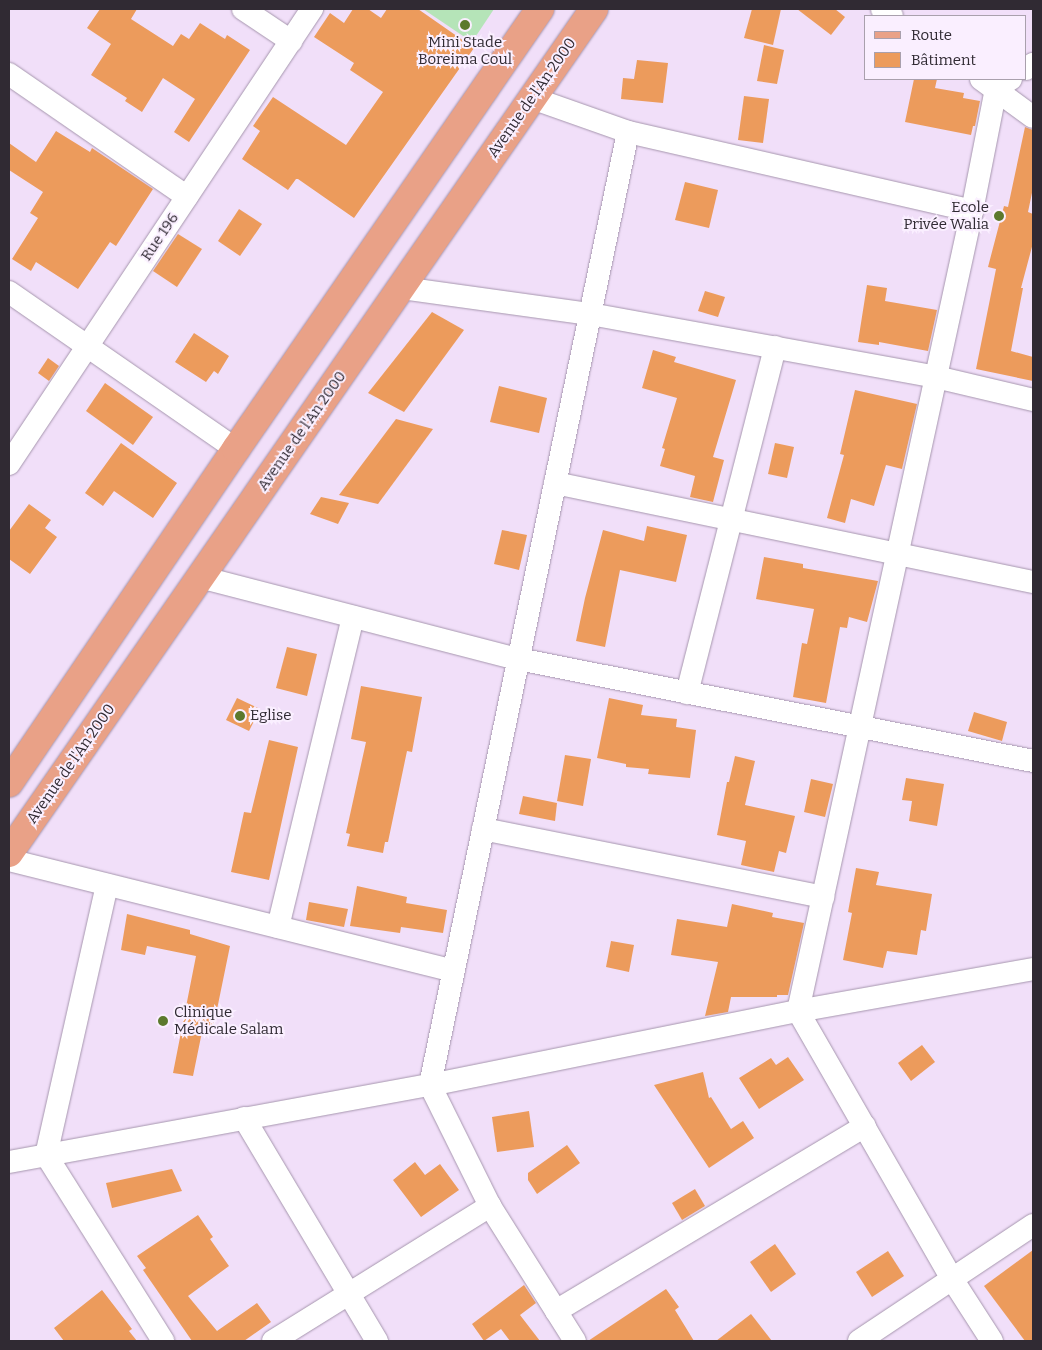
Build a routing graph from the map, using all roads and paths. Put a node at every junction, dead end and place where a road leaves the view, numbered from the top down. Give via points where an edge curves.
1 (244, 9) edge
2 (312, 9) edge
3 (540, 9) edge
4 (594, 9) edge
5 (291, 40) junction
6 (9, 74) edge
7 (996, 82) edge
8 (532, 98) junction
9 (1033, 117) edge
10 (628, 132) junction
11 (187, 197) junction
12 (972, 211) junction
13 (402, 288) junction
14 (9, 292) edge
15 (590, 314) junction
16 (87, 346) junction
17 (775, 347) junction
18 (936, 377) junction
19 (1033, 400) edge
20 (236, 449) junction
21 (9, 464) edge
22 (555, 483) junction
23 (731, 520) junction
24 (897, 555) junction
25 (200, 577) junction
26 (1033, 582) edge
27 (353, 617) junction
28 (518, 659) junction
29 (687, 693) junction
30 (860, 728) junction
31 (1033, 761) edge
32 (9, 783) edge
33 (483, 829) junction
34 (9, 853) edge
35 (9, 860) edge
36 (107, 885) junction
37 (823, 897) junction
38 (278, 927) junction
39 (1033, 969) edge
40 (453, 970) junction
41 (798, 1011) junction
42 (430, 1085) junction
43 (244, 1118) junction
44 (865, 1126) junction
45 (46, 1154) junction
46 (9, 1162) edge
47 (490, 1206) junction
48 (1033, 1225) edge
49 (952, 1279) junction
50 (349, 1294) junction
51 (556, 1311) junction
52 (162, 1341) edge
53 (273, 1341) edge
54 (377, 1341) edge
55 (575, 1341) edge
56 (859, 1341) edge
57 (992, 1341) edge

1 - 5 street
2 - 5 street, Rue 196
3 - 20 main road
4 - 8 main road, Avenue de l'An 2000
5 - 11 street, Rue 196
6 - 11 street
7 - 9 street
7 - 12 street
8 - 10 street
8 - 13 main road, Avenue de l'An 2000
10 - 12 street
10 - 15 street
11 - 16 street, Rue 196
12 - 18 street
13 - 15 street
13 - 25 main road, Avenue de l'An 2000
14 - 16 street
15 - 17 street
15 - 22 street
16 - 20 street
16 - 21 street, Rue 196
17 - 18 street
17 - 23 street
18 - 19 street
18 - 24 street
20 - 32 main road
22 - 23 street
22 - 28 street
23 - 24 street
23 - 29 street
24 - 26 street
24 - 30 street
25 - 27 street
25 - 34 main road, Avenue de l'An 2000
27 - 28 street
27 - 38 street
28 - 29 street
28 - 33 street
29 - 30 street
30 - 31 street
30 - 37 street
33 - 37 street
33 - 40 street
35 - 36 street
36 - 38 street
36 - 45 street
37 - 41 street
38 - 40 street
39 - 41 street
40 - 42 street
41 - 42 street
41 - 44 street
42 - 43 street
42 - 47 street
43 - 45 street
43 - 50 street
44 - 49 street
44 - 51 street
45 - 46 street
45 - 52 street
47 - 50 street
47 - 51 street
48 - 49 street
49 - 56 street
49 - 57 street
50 - 53 street
50 - 54 street
51 - 55 street

